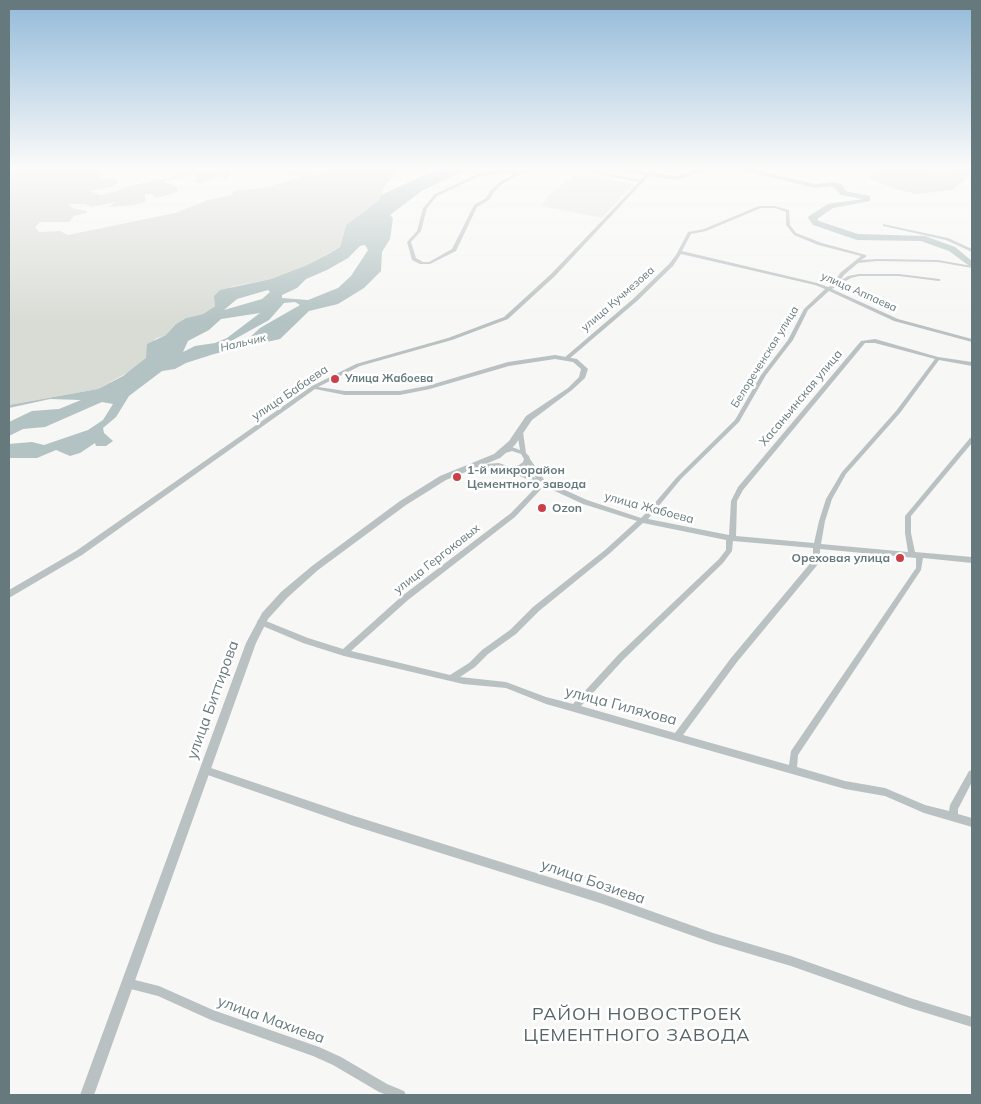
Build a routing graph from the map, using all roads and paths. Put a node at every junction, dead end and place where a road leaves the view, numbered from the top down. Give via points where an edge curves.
1 (422, 221) edge
2 (468, 221) edge
3 (604, 221) edge
4 (732, 221) edge
5 (787, 221) edge
6 (884, 225) dead end
7 (972, 251) edge
8 (679, 252) junction
9 (859, 262) junction
10 (972, 267) edge
11 (939, 280) dead end
12 (834, 286) junction
13 (828, 289) junction
14 (972, 341) edge
15 (567, 358) junction
16 (938, 358) junction
17 (972, 364) edge
18 (314, 388) junction
19 (520, 432) junction
20 (972, 439) edge
21 (499, 454) junction
22 (525, 455) junction
23 (499, 465) junction
24 (468, 468) junction
25 (507, 469) junction
26 (543, 483) junction
27 (641, 520) junction
28 (731, 539) junction
29 (817, 546) junction
30 (916, 555) junction
31 (972, 560) edge
32 (9, 594) edge
33 (261, 622) junction
34 (344, 653) junction
35 (453, 677) junction
36 (574, 708) junction
37 (678, 736) junction
38 (793, 768) junction
39 (205, 770) junction
40 (972, 774) edge
41 (954, 817) junction
42 (972, 822) edge
43 (127, 983) junction
44 (972, 1022) edge
45 (87, 1095) edge
46 (400, 1095) edge

1 - 2 street via 419,231 409,242 414,258 430,263 454,250
3 - 18 street, улица Бабаева via 553,275 506,318 450,339 358,365
4 - 8 street, улица Кучмезова via 689,234
5 - 9 street, улица Кучмезова via 792,233 861,254 864,257
6 - 7 street via 947,239
8 - 13 street, улица Аппаева
8 - 15 street, улица Кучмезова via 671,265 635,300
9 - 10 street via 938,261
9 - 12 street via 842,274
11 - 12 street, Белореченская улица via 859,275
12 - 13 street, Белореченская улица
13 - 14 street, улица Аппаева via 896,320
13 - 27 street, Белореченская улица via 806,309 790,340 764,375 737,421 678,478
15 - 18 street via 542,358 508,364 400,393 345,393
15 - 19 street via 583,365 585,372 566,392 529,418
16 - 17 street
16 - 28 street, Хасаньинская улица via 875,341 863,342 740,489 734,502
16 - 29 street via 898,412 840,479 829,499
18 - 32 street, улица Бабаева via 79,553
19 - 21 street, улица Биттирова
19 - 22 street
20 - 30 street via 908,516 908,533
21 - 22 street via 512,449
21 - 23 street
21 - 24 street, улица Биттирова
22 - 25 street via 526,462 521,467
22 - 26 street
23 - 24 street
23 - 25 street
24 - 33 street, улица Биттирова via 443,478 414,496 344,546 284,595
25 - 26 street, улица Жабоева
26 - 27 street, улица Жабоева via 585,502
26 - 34 street, улица Гергоковых via 513,515 405,598
27 - 28 street, улица Жабоева
27 - 35 street, Белореченская улица via 536,608 513,632
28 - 29 street, улица Жабоева
28 - 36 street via 729,551 721,561 621,657
29 - 30 street, улица Жабоева
29 - 37 street via 817,562 734,660
30 - 31 street, улица Жабоева
30 - 38 street via 919,568 794,754
33 - 34 street, улица Гиляхова
33 - 39 street, улица Биттирова
34 - 35 street, улица Гиляхова
35 - 36 street, улица Гиляхова via 506,685
36 - 37 street, улица Гиляхова
37 - 38 street, улица Гиляхова
38 - 41 street, улица Гиляхова via 845,785 885,792 924,809
39 - 43 street, улица Биттирова
39 - 44 street, улица Бозиева
40 - 41 street via 953,808
41 - 42 street, улица Гиляхова
43 - 45 street, улица Биттирова
43 - 46 street, улица Махиева via 160,991 211,1015 315,1051

